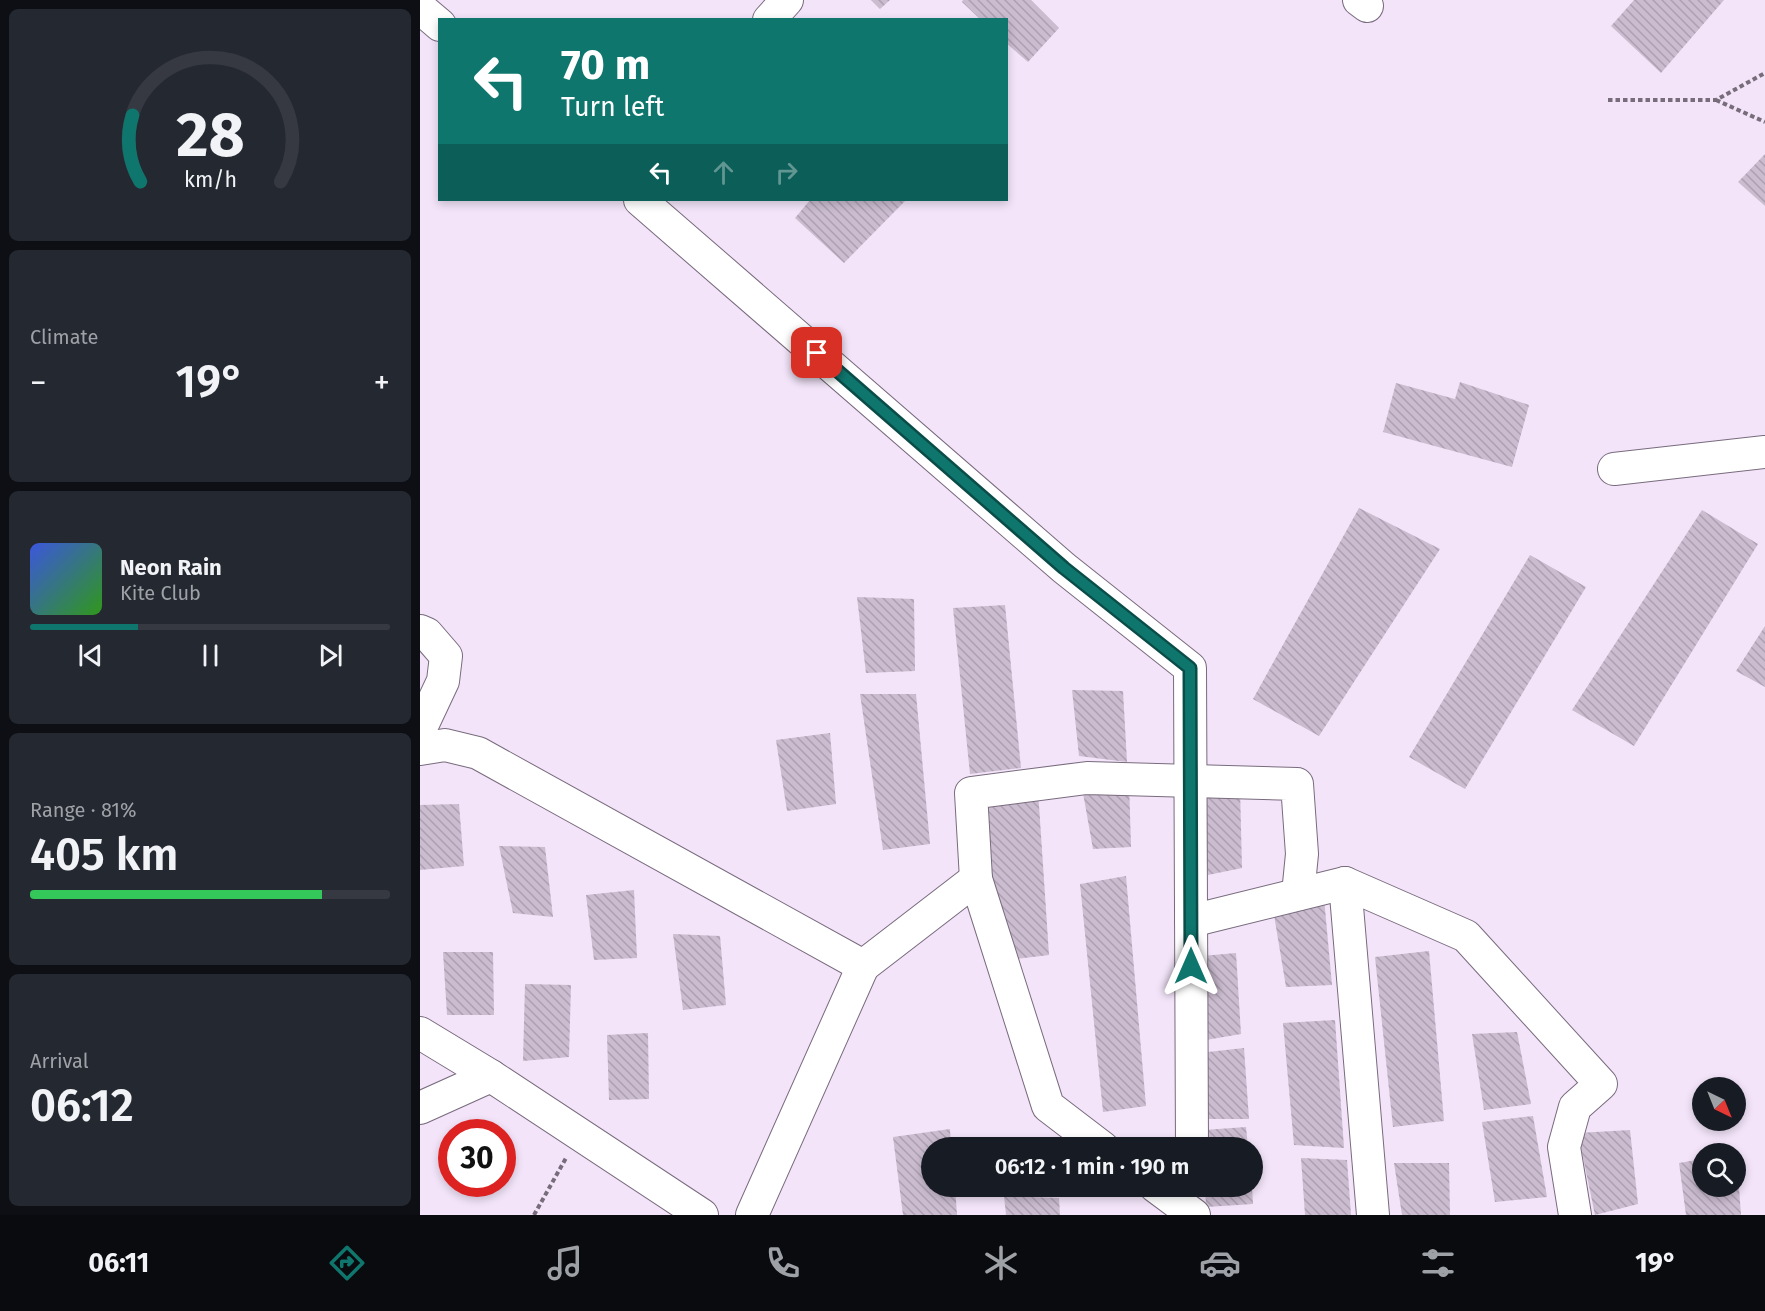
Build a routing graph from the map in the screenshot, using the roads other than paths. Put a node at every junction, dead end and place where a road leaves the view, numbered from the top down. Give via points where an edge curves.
1 (787, 0) edge
2 (420, 8) edge
3 (771, 18) edge
4 (438, 23) edge
5 (641, 201) edge
6 (1765, 452) edge
7 (1614, 469) dead end
8 (420, 631) edge
9 (420, 730) edge
10 (420, 749) edge
11 (1191, 781) junction
12 (976, 879) junction
13 (1345, 883) junction
14 (1298, 894) junction
15 (1191, 921) junction
16 (863, 966) junction
17 (420, 1034) edge
18 (491, 1076) junction
19 (420, 1108) edge
20 (1089, 1137) edge
21 (1192, 1137) edge
22 (1169, 1197) edge
23 (1193, 1197) edge
24 (702, 1215) edge
25 (752, 1215) edge
26 (1193, 1215) edge
27 (1373, 1215) edge
28 (1575, 1215) edge

1 - 3 street
2 - 4 street
5 - 11 street via 1064,568 1190,668
6 - 7 street
8 - 9 street via 446,656 443,681
10 - 16 street via 445,745 478,753
11 - 12 street via 1087,778 971,793
11 - 14 street via 1297,783 1302,854
11 - 15 street
12 - 16 street
12 - 20 street via 1048,1106
13 - 14 street
13 - 27 street
13 - 28 street via 1466,936 1601,1084 1575,1107 1564,1147
14 - 15 street
15 - 21 street
16 - 25 street
17 - 18 street
18 - 19 street
18 - 24 street
22 - 26 street
23 - 26 street

